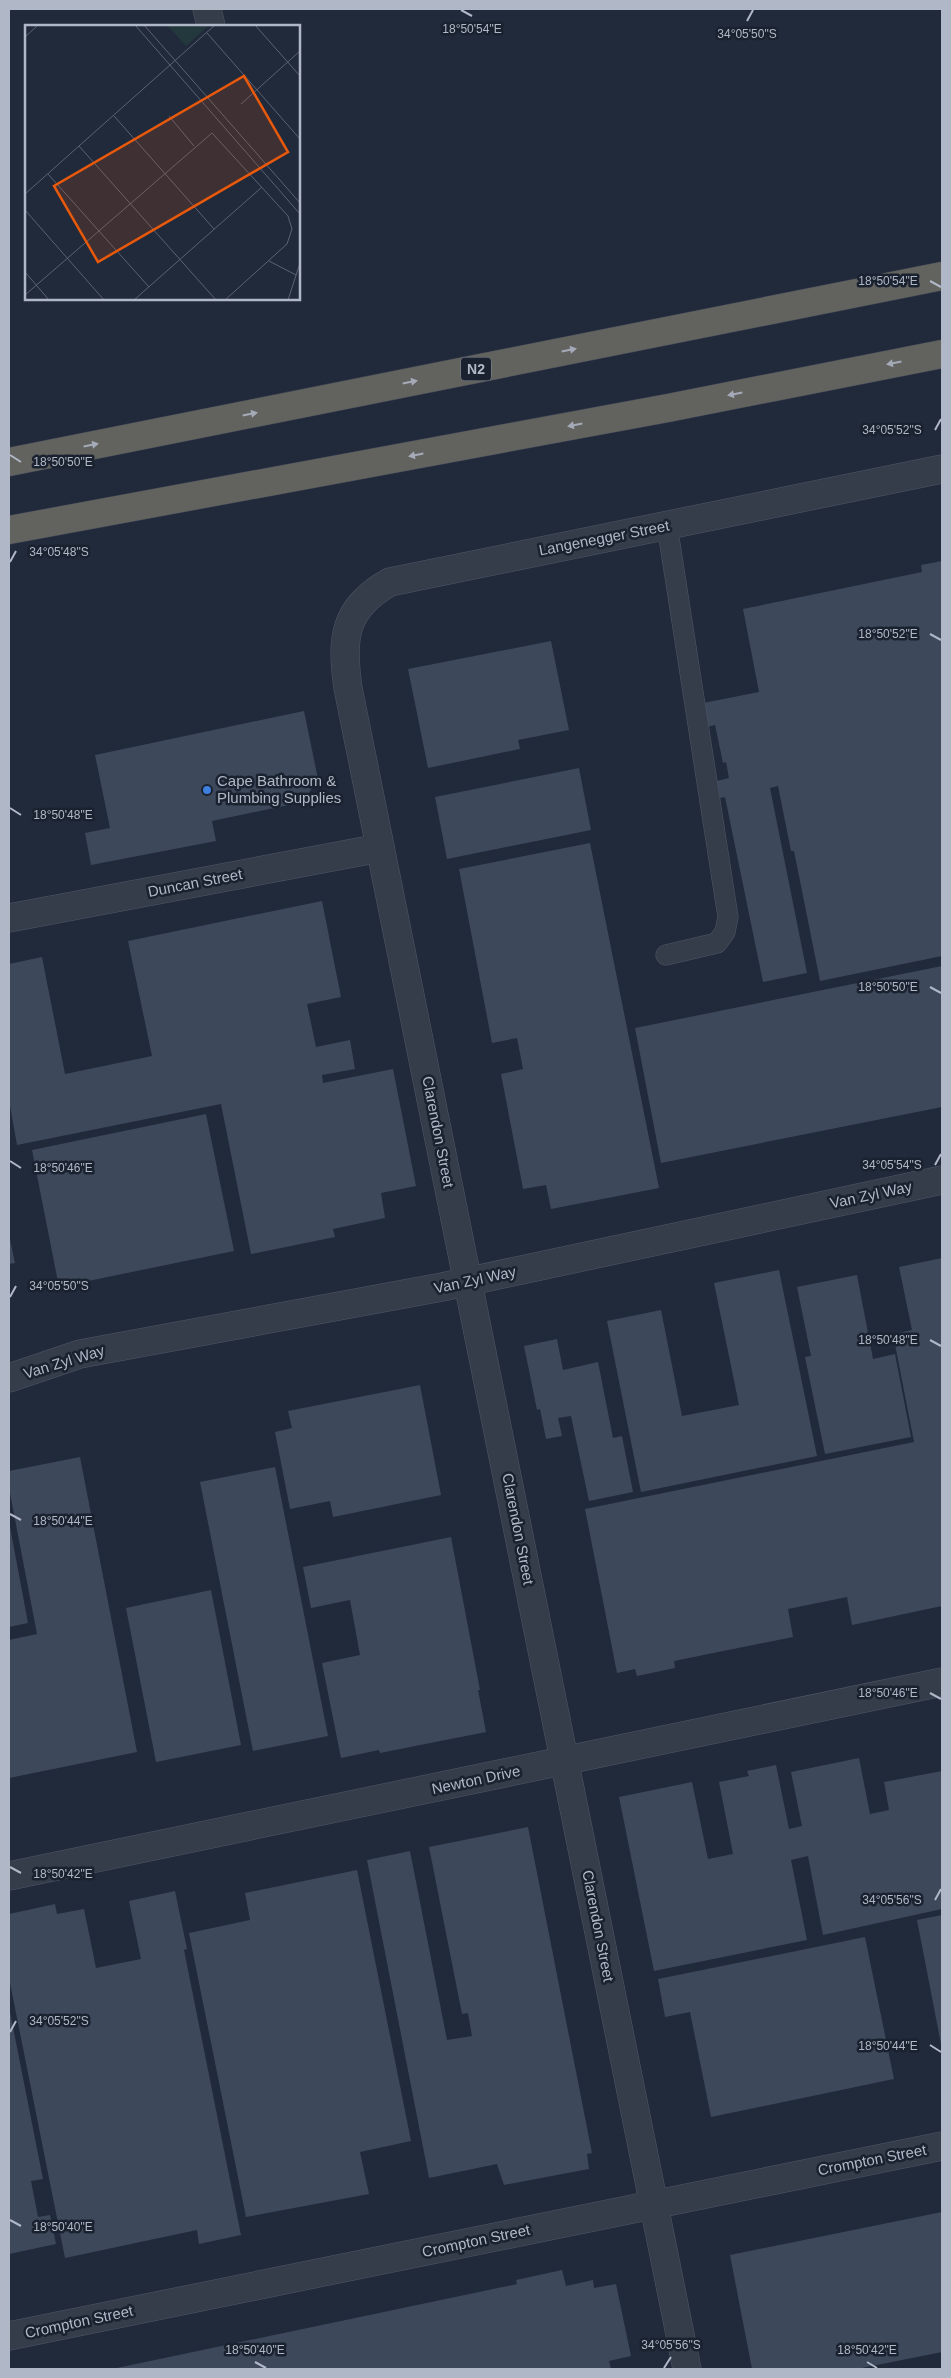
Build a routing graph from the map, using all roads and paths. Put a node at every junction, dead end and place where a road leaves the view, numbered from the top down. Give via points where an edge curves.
1 (207, 9) edge
2 (211, 25) edge
3 (942, 276) edge
4 (942, 354) edge
5 (9, 462) edge
6 (942, 469) edge
7 (667, 525) junction
8 (9, 530) edge
9 (348, 688) joint
10 (380, 848) junction
11 (9, 918) edge
12 (666, 955) dead end
13 (942, 1180) edge
14 (468, 1282) junction
15 (9, 1378) edge
16 (942, 1682) edge
17 (565, 1761) junction
18 (9, 1876) edge
19 (942, 2146) edge
20 (654, 2205) junction
21 (9, 2336) edge
22 (687, 2369) edge

1 - 2 street
5 -> 3 highway, N2
4 -> 8 highway
6 - 7 street, Langenegger Street
7 - 9 street, Langenegger Street via 390,582 373,591 349,622 344,640
7 - 12 lane via 728,916 725,932 717,942
9 - 10 street, Clarendon Street
10 - 11 street, Duncan Street
10 - 14 street, Clarendon Street
13 - 14 street, Van Zyl Way
14 - 15 street, Van Zyl Way via 80,1354
14 - 17 street, Clarendon Street
16 - 17 street, Newton Drive
17 - 18 street, Newton Drive
17 - 20 street, Clarendon Street
19 - 20 street, Crompton Street
20 - 21 street, Crompton Street
20 - 22 street, Clarendon Street

